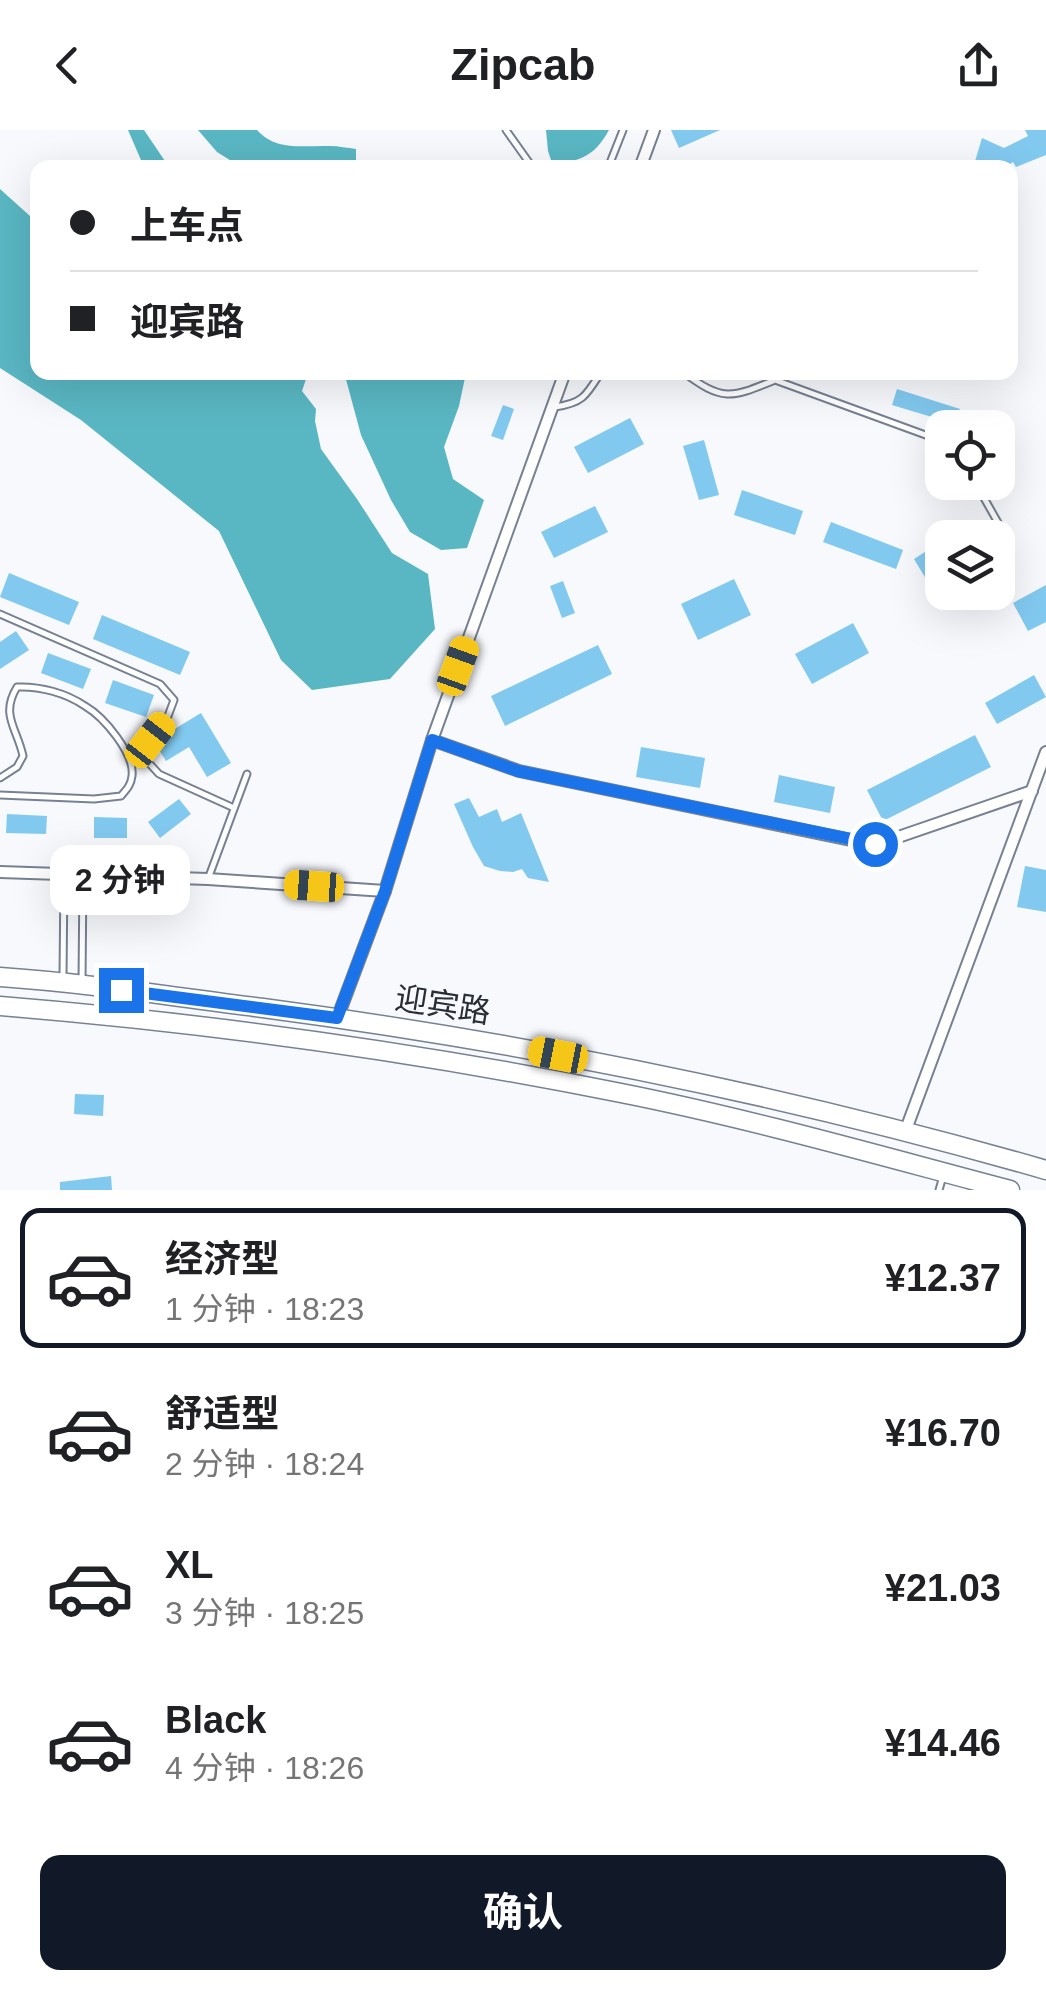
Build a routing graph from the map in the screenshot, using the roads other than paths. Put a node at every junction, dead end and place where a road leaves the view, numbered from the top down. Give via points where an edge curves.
1 (506, 130) edge
2 (622, 130) edge
3 (654, 130) edge
4 (527, 160) edge
5 (611, 160) edge
6 (643, 160) edge
7 (562, 380) edge
8 (596, 380) edge
9 (694, 380) edge
10 (775, 380) edge
11 (775, 380) edge
12 (552, 407) junction
13 (925, 436) edge
14 (0, 614) edge
15 (432, 740) junction
16 (1046, 752) edge
17 (247, 774) dead end
18 (0, 778) edge
19 (1032, 791) junction
20 (0, 795) edge
21 (234, 808) junction
22 (0, 872) edge
23 (64, 874) junction
24 (82, 874) junction
25 (208, 878) junction
26 (385, 891) junction
27 (0, 977) edge
28 (62, 982) junction
29 (82, 985) junction
30 (0, 1006) edge
31 (337, 1018) junction
32 (904, 1132) junction
33 (1046, 1170) edge
34 (941, 1181) edge
35 (1010, 1190) edge

1 - 4 lane
2 - 5 lane
3 - 6 street
7 - 12 street
8 - 12 lane via 586,397
9 - 10 lane via 716,394 739,394
11 - 13 lane
12 - 15 street
14 - 21 lane via 160,684 174,700 150,740 147,761 160,774
15 - 19 street via 518,771 875,844
15 - 26 street
16 - 19 street
17 - 21 lane
18 - 20 lane via 23,756 7,716 18,687 86,706 129,755 133,772 121,796
19 - 32 street
21 - 25 lane
22 - 23 street
23 - 24 street
23 - 28 lane
24 - 25 street
24 - 29 lane
25 - 26 street
26 - 31 street
27 - 28 highway, 迎宾路
28 - 29 highway, 迎宾路
29 - 31 highway, 迎宾路
30 - 34 highway, 迎宾路 via 269,1035 478,1067 642,1098
31 - 32 highway, 迎宾路 via 636,1070
32 - 33 highway, 迎宾路
34 - 35 highway, 迎宾路

